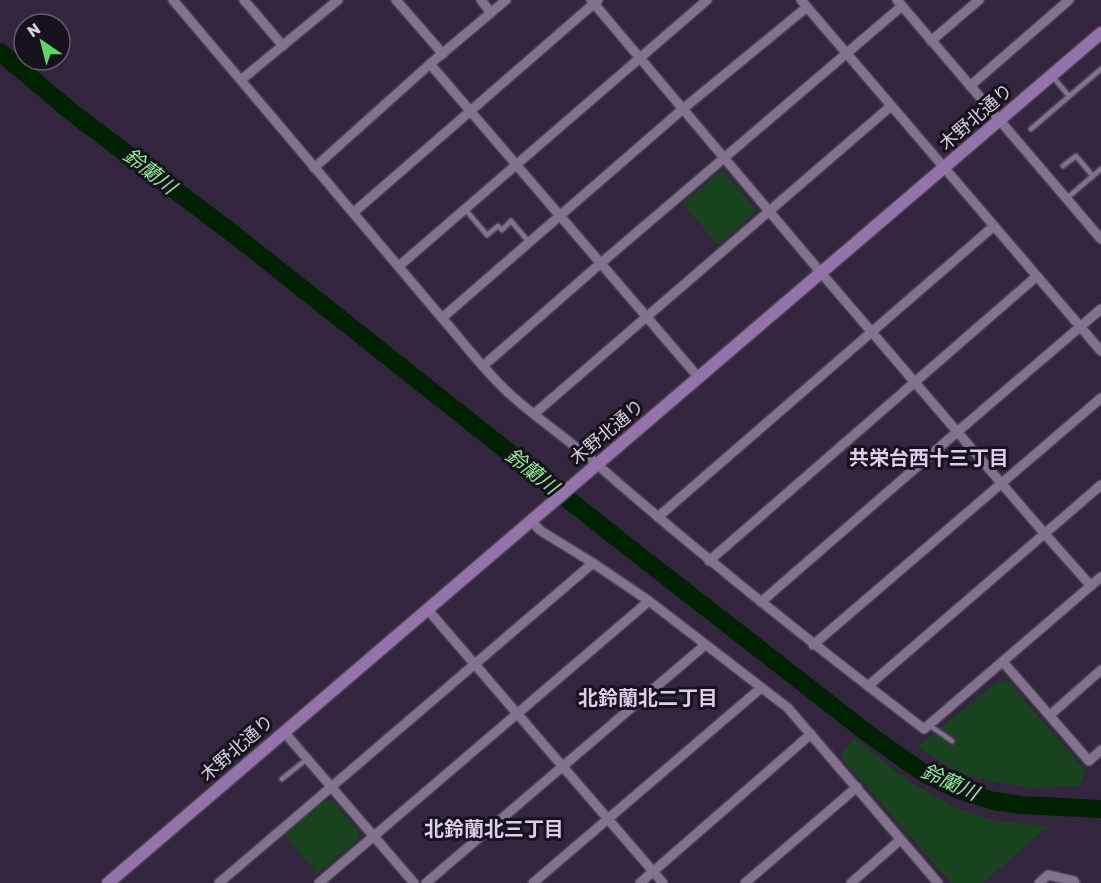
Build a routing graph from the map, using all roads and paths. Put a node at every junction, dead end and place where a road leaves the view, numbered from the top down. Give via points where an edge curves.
1 (172, 0) edge
2 (244, 0) edge
3 (338, 0) edge
4 (396, 0) edge
5 (481, 0) edge
6 (506, 0) edge
7 (707, 0) edge
8 (979, 0) edge
9 (1069, 0) edge
10 (595, 1) edge
11 (899, 3) edge
12 (804, 4) edge
13 (491, 12) junction
14 (1101, 33) edge
15 (931, 40) junction
16 (283, 46) junction
17 (846, 53) junction
18 (443, 54) junction
19 (640, 57) junction
20 (430, 64) junction
21 (1101, 69) edge
22 (1052, 75) junction
23 (241, 81) junction
24 (970, 86) junction
25 (1070, 96) junction
26 (891, 106) junction
27 (684, 108) junction
28 (470, 111) junction
29 (999, 120) junction
30 (1031, 129) dead end
31 (724, 158) junction
32 (516, 164) junction
33 (1063, 166) dead end
34 (944, 167) junction
35 (314, 168) junction
36 (1101, 169) edge
37 (1093, 176) junction
38 (1066, 199) junction
39 (465, 209) junction
40 (769, 211) junction
41 (353, 213) junction
42 (560, 215) junction
43 (994, 226) junction
44 (1101, 239) edge
45 (529, 242) junction
46 (601, 263) junction
47 (399, 266) junction
48 (821, 272) junction
49 (1037, 276) junction
50 (1101, 309) edge
51 (646, 316) junction
52 (442, 318) junction
53 (1080, 327) junction
54 (871, 331) junction
55 (1101, 351) edge
56 (483, 366) junction
57 (699, 378) junction
58 (915, 381) junction
59 (1101, 398) edge
60 (534, 414) junction
61 (957, 432) junction
62 (597, 464) junction
63 (1001, 483) junction
64 (1101, 485) edge
65 (658, 517) junction
66 (531, 521) junction
67 (1044, 533) junction
68 (709, 561) junction
69 (593, 563) junction
70 (1101, 577) edge
71 (1091, 586) junction
72 (649, 601) junction
73 (761, 602) junction
74 (428, 610) junction
75 (705, 645) junction
76 (813, 645) junction
77 (1003, 662) junction
78 (475, 664) junction
79 (1101, 670) edge
80 (868, 686) junction
81 (761, 688) junction
82 (517, 713) junction
83 (1050, 715) junction
84 (929, 725) junction
85 (284, 732) junction
86 (811, 734) junction
87 (952, 741) dead end
88 (1101, 750) edge
89 (308, 759) junction
90 (563, 766) junction
91 (282, 780) dead end
92 (332, 787) junction
93 (856, 787) junction
94 (608, 819) junction
95 (374, 836) junction
96 (900, 840) junction
97 (653, 872) junction
98 (110, 883) edge
99 (219, 883) edge
100 (319, 883) edge
101 (414, 883) edge
102 (426, 883) edge
103 (533, 883) edge
104 (640, 883) edge
105 (663, 883) edge
106 (745, 883) edge
107 (851, 883) edge
108 (938, 883) edge
109 (1039, 883) edge
110 (1075, 883) edge

1 - 23 street
2 - 16 street
3 - 16 street
4 - 18 street
5 - 13 street
6 - 13 street
7 - 19 street
8 - 15 street
9 - 24 street
10 - 19 street
10 - 28 street
11 - 15 street
11 - 17 street
12 - 17 street
12 - 27 street
13 - 18 street
14 - 22 street, 木野北通り
15 - 24 street
16 - 23 street
17 - 26 street
17 - 31 street
18 - 20 street
19 - 27 street
19 - 32 street
20 - 28 street
20 - 35 street
21 - 25 lane
22 - 25 lane
22 - 29 street, 木野北通り
23 - 35 street
24 - 29 street
25 - 30 lane
26 - 34 street
26 - 40 street
27 - 31 street
27 - 42 street
28 - 32 street
28 - 41 street
29 - 34 street, 木野北通り
29 - 38 street
31 - 40 street
31 - 46 street
32 - 39 street
32 - 42 street
33 - 37 lane via 1076,156
34 - 43 street
34 - 48 street, 木野北通り
35 - 41 street
36 - 37 lane
37 - 38 lane
38 - 44 street
39 - 45 lane via 487,235 498,226 502,230 511,221
39 - 47 street
40 - 48 street
40 - 51 street
41 - 47 street
42 - 45 street
42 - 46 street
43 - 49 street
43 - 54 street
45 - 52 street
46 - 51 street
46 - 56 street
47 - 52 street
48 - 54 street
48 - 57 street, 木野北通り
49 - 53 street
49 - 58 street
50 - 53 street
51 - 57 street
51 - 60 street
52 - 56 street
53 - 55 street
53 - 61 street
54 - 58 street
54 - 65 street
56 - 60 street
57 - 62 street, 木野北通り
58 - 61 street
58 - 68 street
59 - 63 street
60 - 62 street
61 - 63 street
61 - 73 street
62 - 65 street
62 - 66 street, 木野北通り
63 - 67 street
63 - 76 street
64 - 67 street
65 - 68 street
66 - 69 street
66 - 74 street, 木野北通り
67 - 71 street
67 - 80 street
68 - 73 street
69 - 72 street
69 - 78 street
70 - 71 street
71 - 77 street
72 - 75 street
72 - 82 street
73 - 76 street
74 - 78 street
74 - 85 street, 木野北通り
75 - 81 street
75 - 90 street
76 - 80 street
77 - 83 street
77 - 84 street
78 - 82 street
78 - 92 street
79 - 83 street
80 - 84 street via 924,729
81 - 86 street via 788,708
81 - 94 street
82 - 90 street
82 - 95 street
83 - 88 street via 1089,761
84 - 87 lane
85 - 89 street
85 - 98 street, 木野北通り
86 - 93 street
86 - 97 street
89 - 91 lane
89 - 92 street
90 - 94 street
90 - 102 street
92 - 95 street
92 - 99 street
93 - 96 street
93 - 106 street
94 - 97 street
94 - 103 street
95 - 100 street
95 - 101 street
96 - 107 street
96 - 108 street
97 - 104 street
97 - 105 street
109 - 110 street via 1048,875

